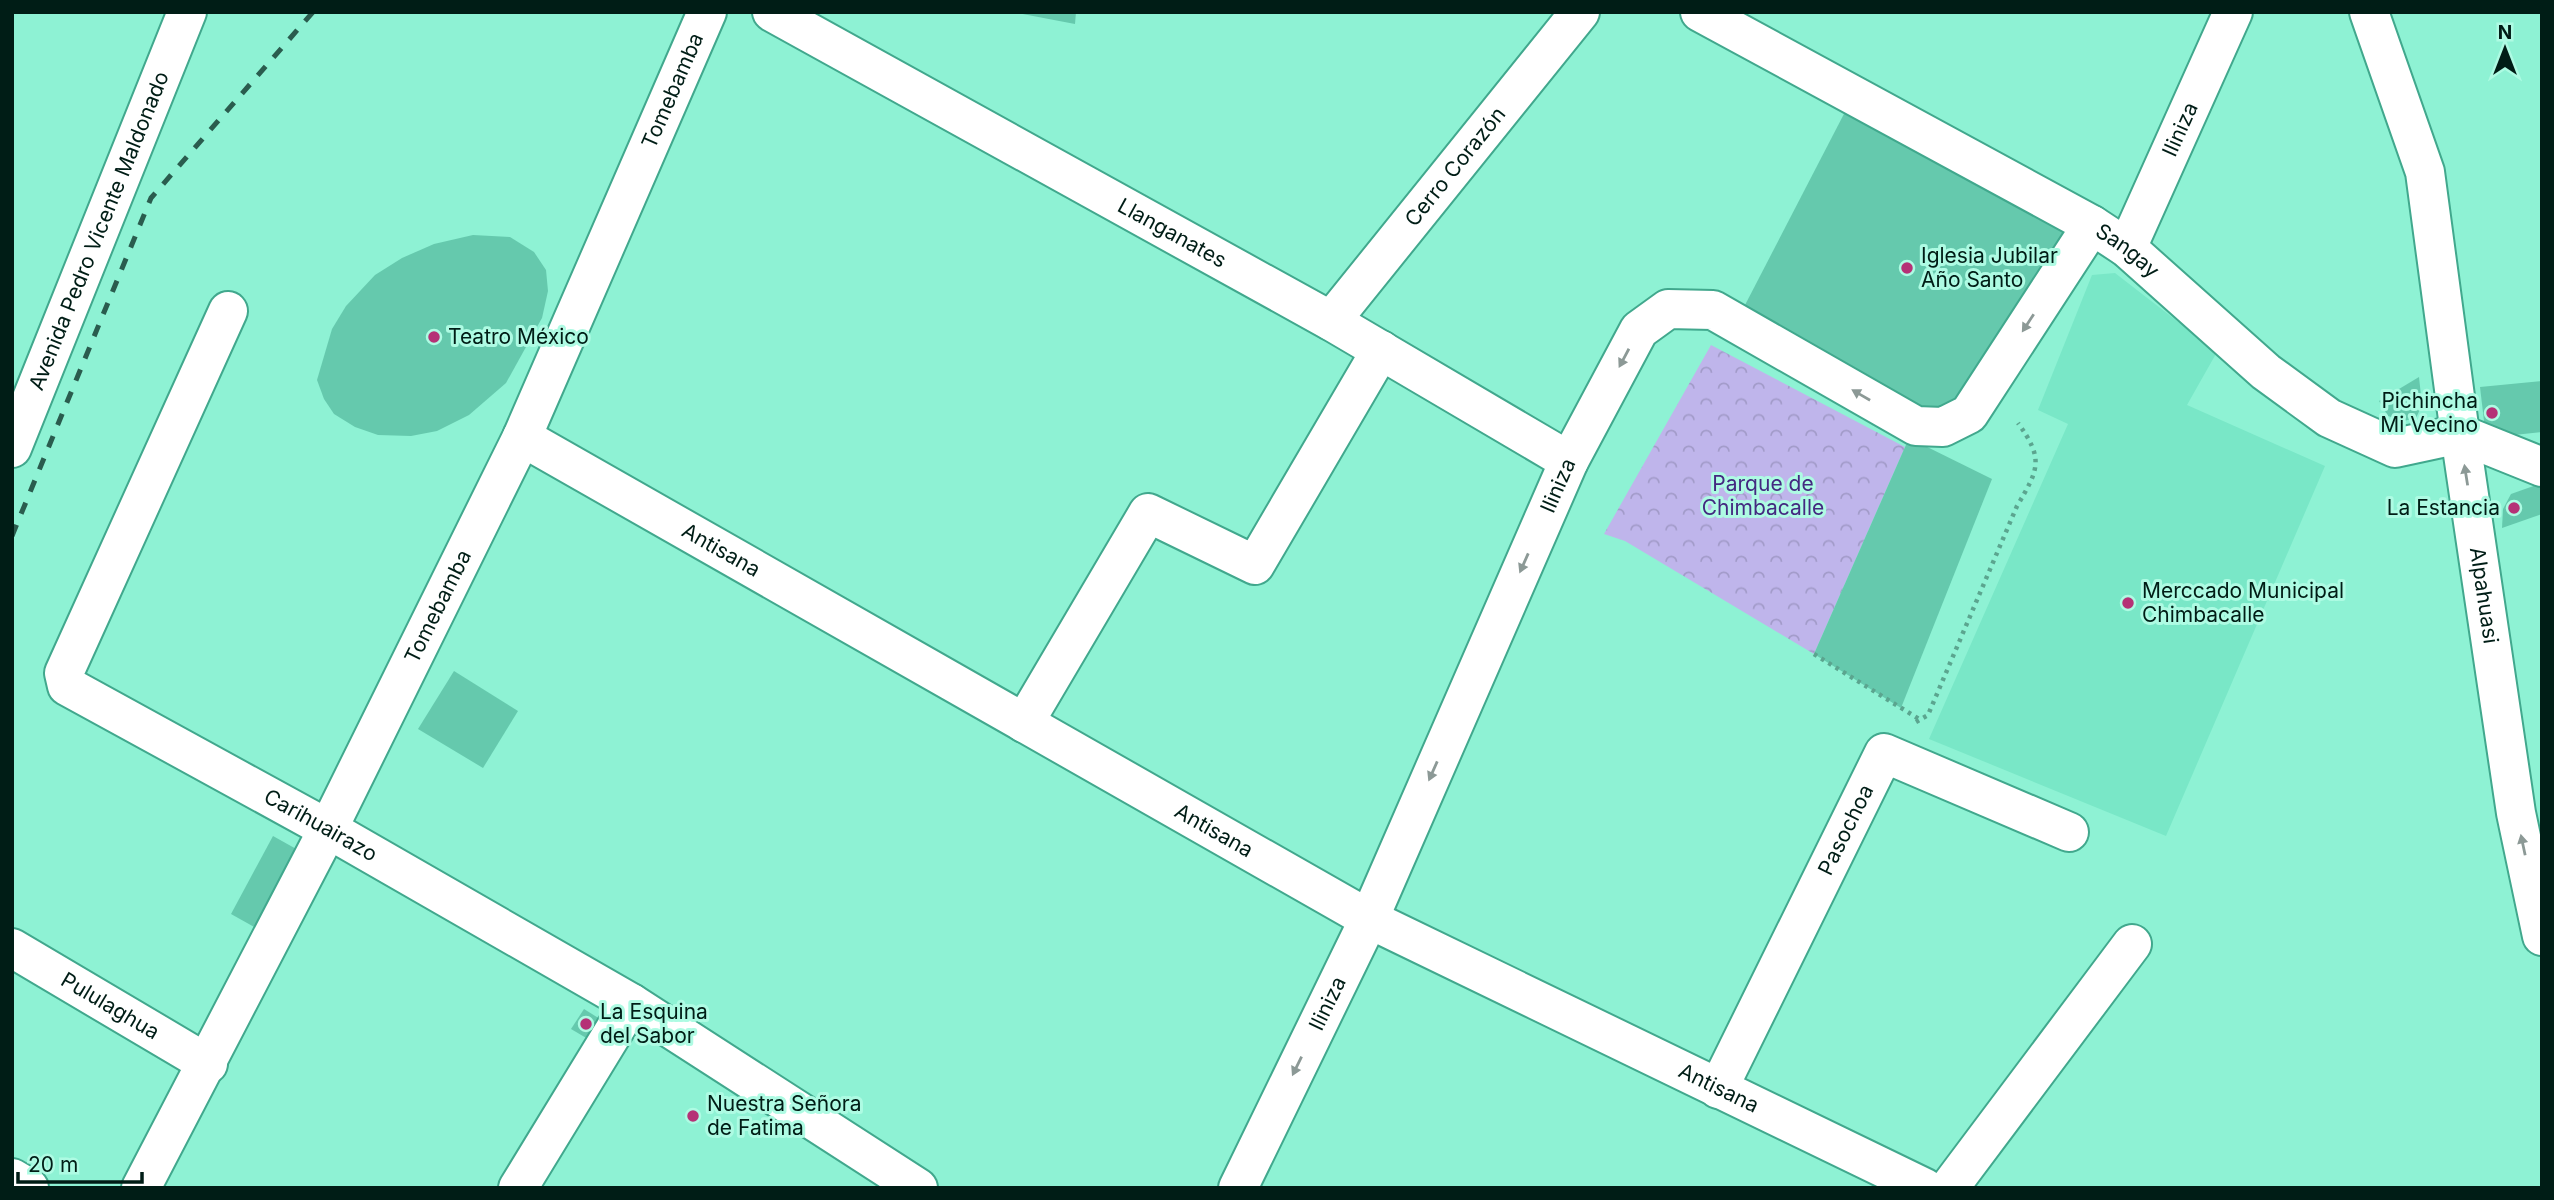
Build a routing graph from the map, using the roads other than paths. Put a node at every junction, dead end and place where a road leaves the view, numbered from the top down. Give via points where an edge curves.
1 (707, 12) edge
2 (772, 12) edge
3 (1580, 12) edge
4 (1700, 12) edge
5 (2233, 12) edge
6 (2369, 12) edge
7 (178, 15) edge
8 (2092, 225) junction
9 (2127, 248) junction
10 (228, 311) dead end
11 (1331, 321) junction
12 (1381, 350) junction
13 (2460, 434) junction
14 (522, 437) junction
15 (12, 448) edge
16 (1569, 461) junction
17 (2542, 467) edge
18 (1024, 723) junction
19 (328, 829) junction
20 (2069, 832) dead end
21 (1369, 919) junction
22 (2542, 936) edge
23 (2132, 944) dead end
24 (12, 948) edge
25 (631, 1003) junction
26 (208, 1064) junction
27 (1718, 1089) junction
28 (1866, 1175) edge
29 (12, 1178) edge
30 (29, 1188) edge
31 (141, 1188) edge
32 (518, 1188) edge
33 (918, 1188) edge
34 (1238, 1188) edge
35 (1925, 1188) edge
36 (1949, 1188) edge

1 - 14 street, Tomebamba
2 - 11 street, Llanganates
3 - 11 street, Cerro Corazón
4 - 8 street, Sangay
5 - 9 street, Iliniza
6 - 13 street, Alpahuasi via 2425,172
7 - 15 street, Avenida Pedro Vicente Maldonado
8 - 9 street, Sangay
8 -> 16 street, Iliniza via 1969,414 1943,427 1916,426 1713,310 1668,309 1639,330
9 - 13 street, Sangay via 2266,372 2329,418 2395,448
10 - 19 street, Carihuairazo via 64,673 65,680 68,686
11 - 12 street, Llanganates
12 - 16 street, Llanganates
12 - 18 street via 1255,565 1148,513
13 - 17 street
22 -> 13 street, Alpahuasi via 2516,813
14 - 18 street, Antisana
14 - 19 street, Tomebamba
16 -> 21 street, Iliniza
18 - 21 street, Antisana
19 - 25 street, Carihuairazo
19 - 26 street, Tomebamba
20 - 27 street, Pasochoa via 1884,753
21 - 27 street, Antisana
21 -> 34 street, Iliniza
23 - 36 street
24 - 26 street, Pululaghua
25 - 32 street
25 - 33 street, Carihuairazo
26 - 31 street, Tomebamba
27 - 28 street, Antisana
28 - 35 street, Antisana
29 - 30 street

